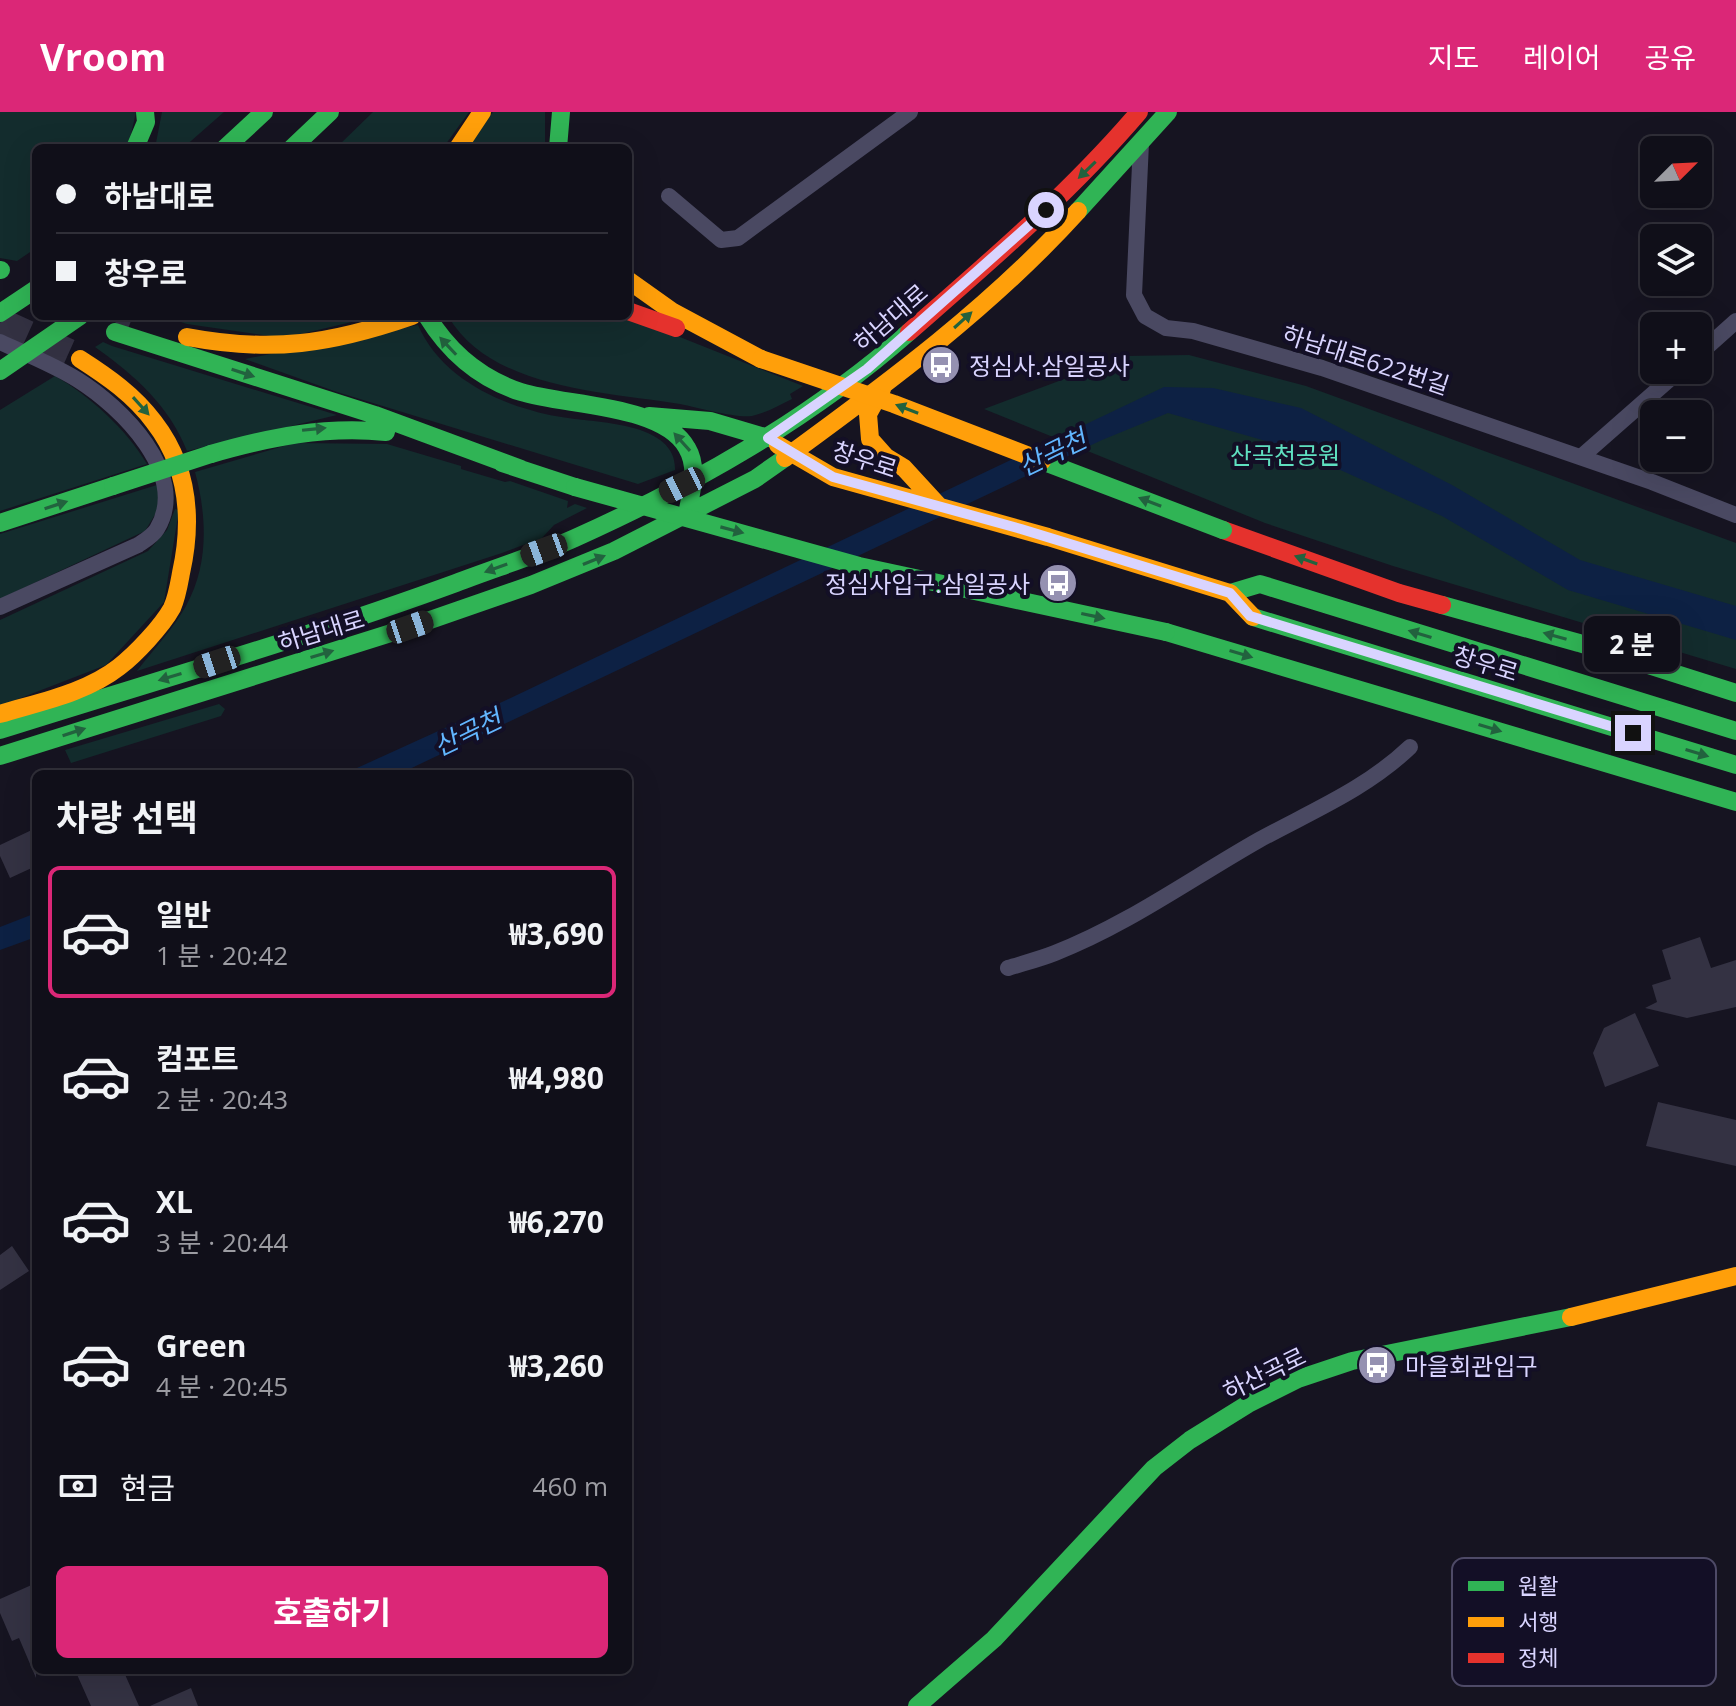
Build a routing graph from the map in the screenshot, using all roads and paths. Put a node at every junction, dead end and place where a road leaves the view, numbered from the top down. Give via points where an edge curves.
1 (145, 112) edge
2 (264, 112) edge
3 (330, 112) edge
4 (482, 112) edge
5 (561, 112) edge
6 (910, 112) edge
7 (1139, 112) edge
8 (1168, 112) edge
9 (1141, 143) junction
10 (137, 144) edge
11 (229, 144) edge
12 (296, 144) edge
13 (461, 144) edge
14 (558, 144) edge
15 (669, 196) dead end
16 (632, 283) edge
17 (32, 292) edge
18 (632, 312) edge
19 (0, 313) edge
20 (74, 320) edge
21 (401, 320) edge
22 (429, 320) edge
23 (1736, 321) edge
24 (0, 342) edge
25 (1712, 342) edge
26 (80, 359) tunnel mouth
27 (761, 359) junction
28 (0, 371) edge
29 (1664, 384) edge
30 (884, 386) junction
31 (644, 416) junction
32 (768, 438) junction
33 (790, 454) junction
34 (1581, 457) junction
35 (521, 469) junction
36 (695, 479) junction
37 (938, 505) junction
38 (687, 514) junction
39 (1736, 515) edge
40 (0, 523) edge
41 (1230, 593) junction
42 (0, 607) edge
43 (1736, 693) edge
44 (0, 714) edge
45 (0, 730) edge
46 (1736, 731) edge
47 (1410, 747) dead end
48 (0, 756) edge
49 (1736, 765) edge
50 (1736, 802) edge
51 (1008, 968) dead end
52 (1736, 1276) edge
53 (917, 1706) edge

1 - 10 main road
2 - 11 main road
3 - 12 main road
4 - 13 main road
5 - 14 main road
6 - 15 street via 738,238 721,240
7 -> 32 main road, 하남대로 via 1037,218 908,334
8 - 9 main road, 하남대로
30 -> 9 main road, 하남대로 via 1051,241
9 - 34 street, 하남대로622번길 via 1134,295 1145,316 1166,328 1322,368
16 - 27 main road via 673,312
17 - 19 main road, bridge
18 - 27 main road
20 - 28 main road, bridge
21 -> 35 main road via 320,342 264,348 123,326
31 -> 22 main road via 522,392 478,373 444,345
23 - 25 street
24 - 42 street via 104,398 153,452 166,489 164,513 155,532 138,545
26 -> 44 main road via 110,375 163,433 185,485 189,542 171,607 116,670 70,692
43 -> 27 main road, bridge via 1399,593
29 - 34 street
30 - 33 main road, 하남대로
30 - 37 main road via 867,422 873,445 904,468
31 - 32 main road, 창우로 via 743,427
36 -> 31 main road via 690,449 669,428
32 - 33 main road, 창우로
32 - 36 main road, 하남대로
33 - 37 main road, 창우로 via 833,477
33 - 38 main road, 하남대로
34 - 39 street, 하남대로622번길
40 -> 35 main road, bridge via 211,454 288,432 323,428 389,432
35 -> 50 main road, bridge via 859,566 1166,632
36 - 38 main road
36 -> 45 main road, 하남대로 via 573,539 368,615
37 - 41 main road, 창우로
48 -> 38 main road, 하남대로 via 531,585
46 -> 41 main road, 창우로 via 1260,584
41 -> 49 main road, 창우로 via 1250,616
47 - 51 street via 1354,791 1121,921
52 - 53 main road, 하산곡로 via 1574,1316 1352,1361 1248,1404 1154,1468 994,1639

